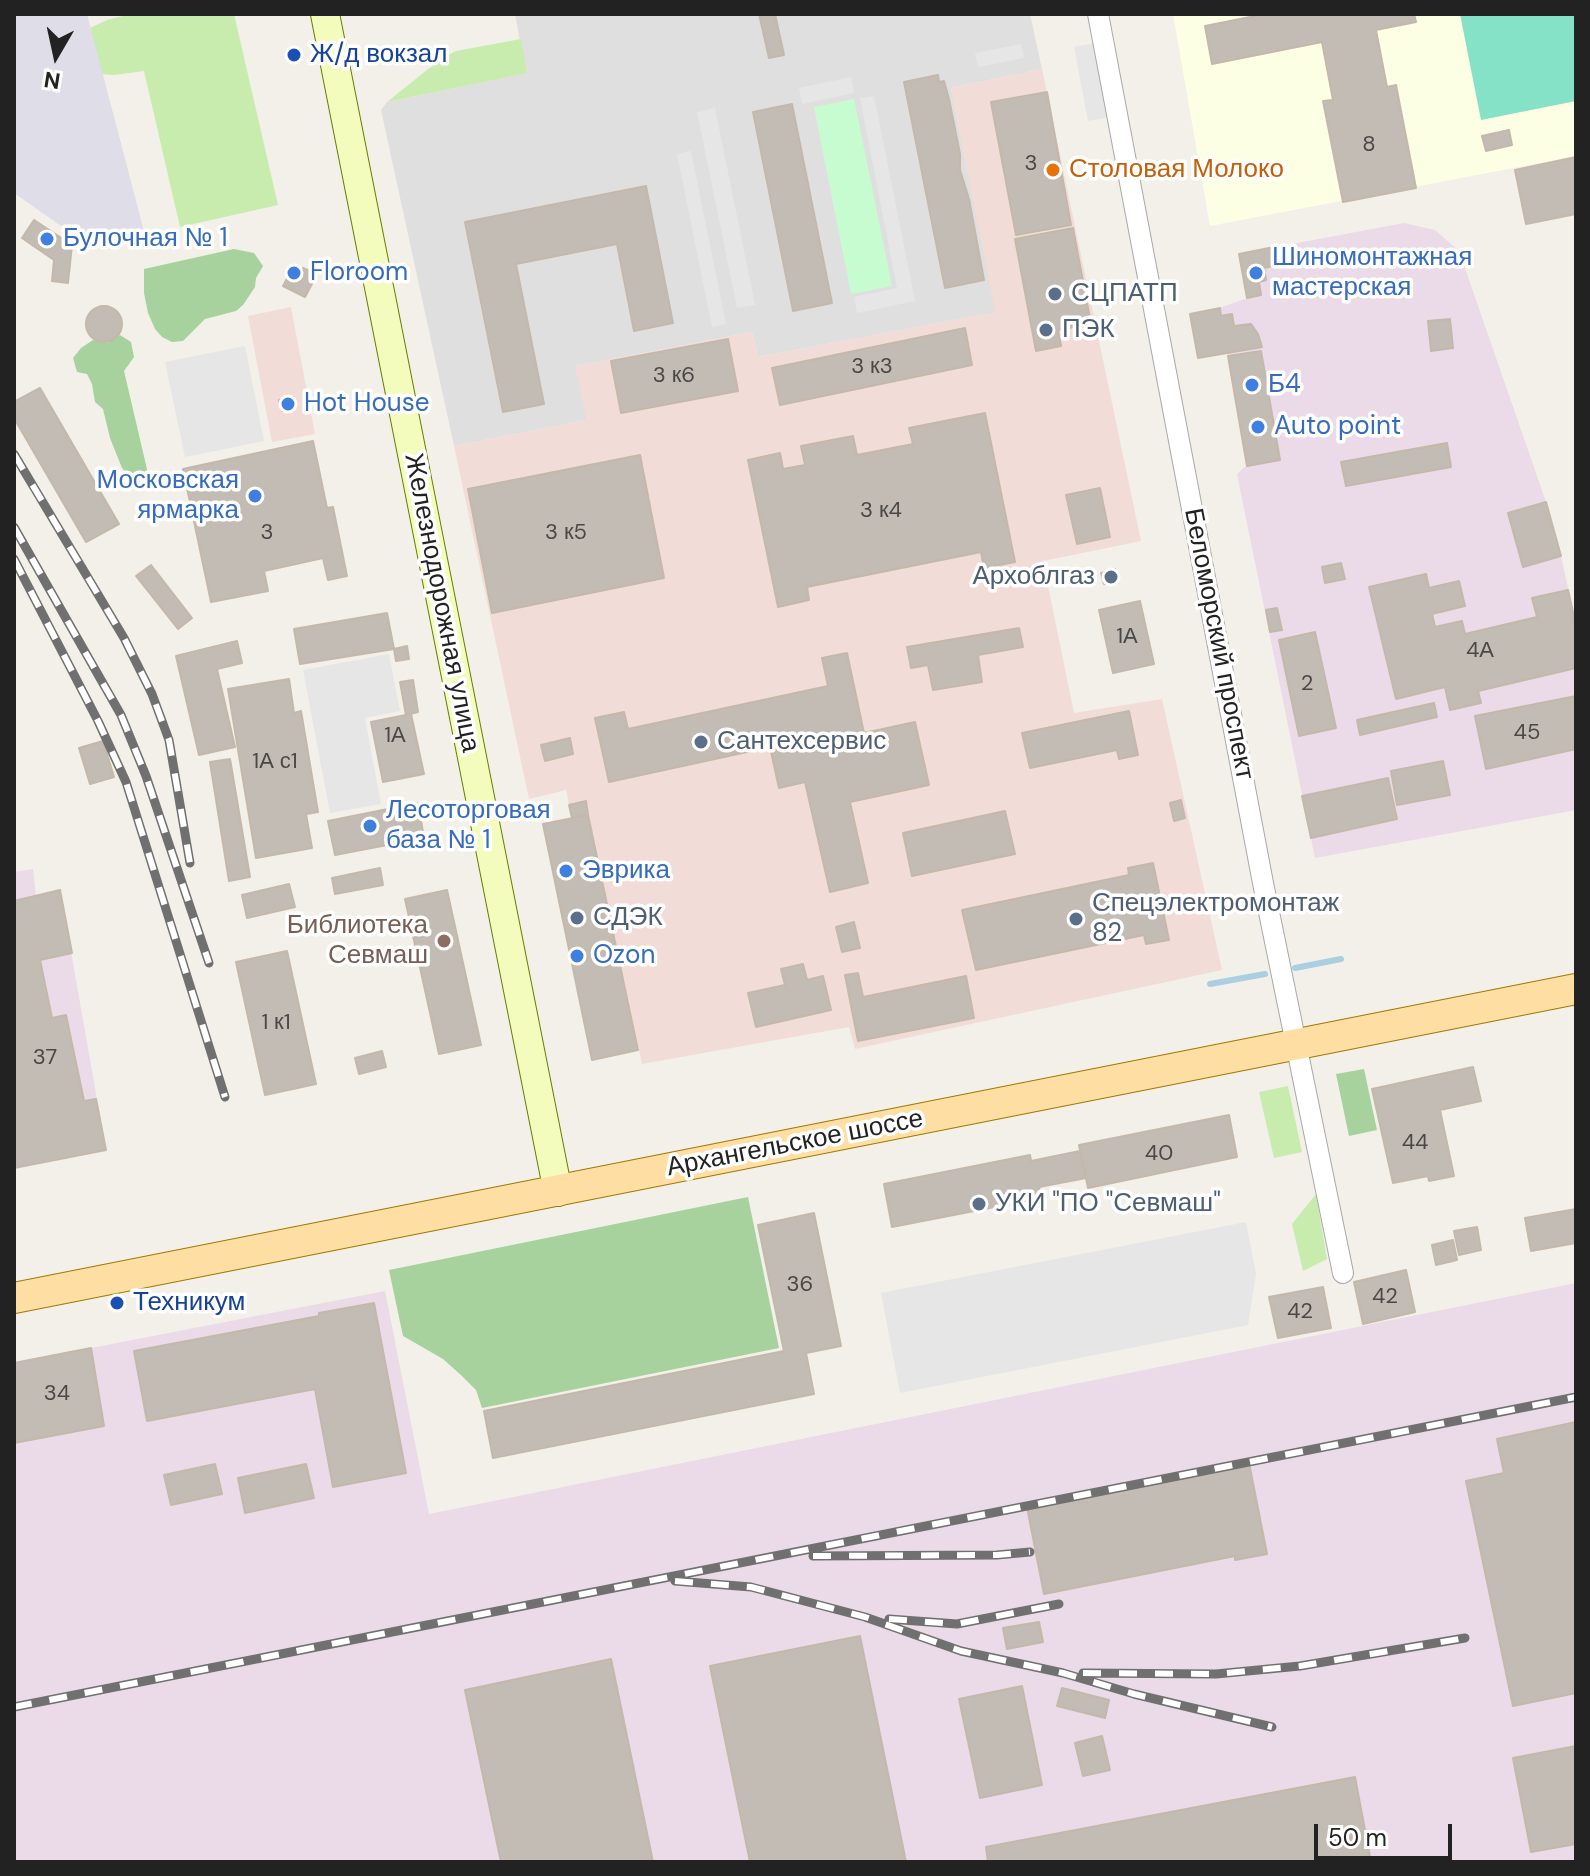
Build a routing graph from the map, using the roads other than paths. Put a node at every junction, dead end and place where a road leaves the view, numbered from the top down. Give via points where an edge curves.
1 (325, 14) edge
2 (1098, 14) edge
3 (1576, 989) edge
4 (1295, 1044) junction
5 (558, 1192) junction
6 (1343, 1273) dead end
7 (14, 1298) edge

1 - 5 main road, Железнодорожная улица
2 - 4 street, Беломорский проспект
3 - 4 main road, Архангельское шоссе
4 - 5 main road, Архангельское шоссе
4 - 6 street, Беломорский проспект
5 - 7 main road, Архангельское шоссе

